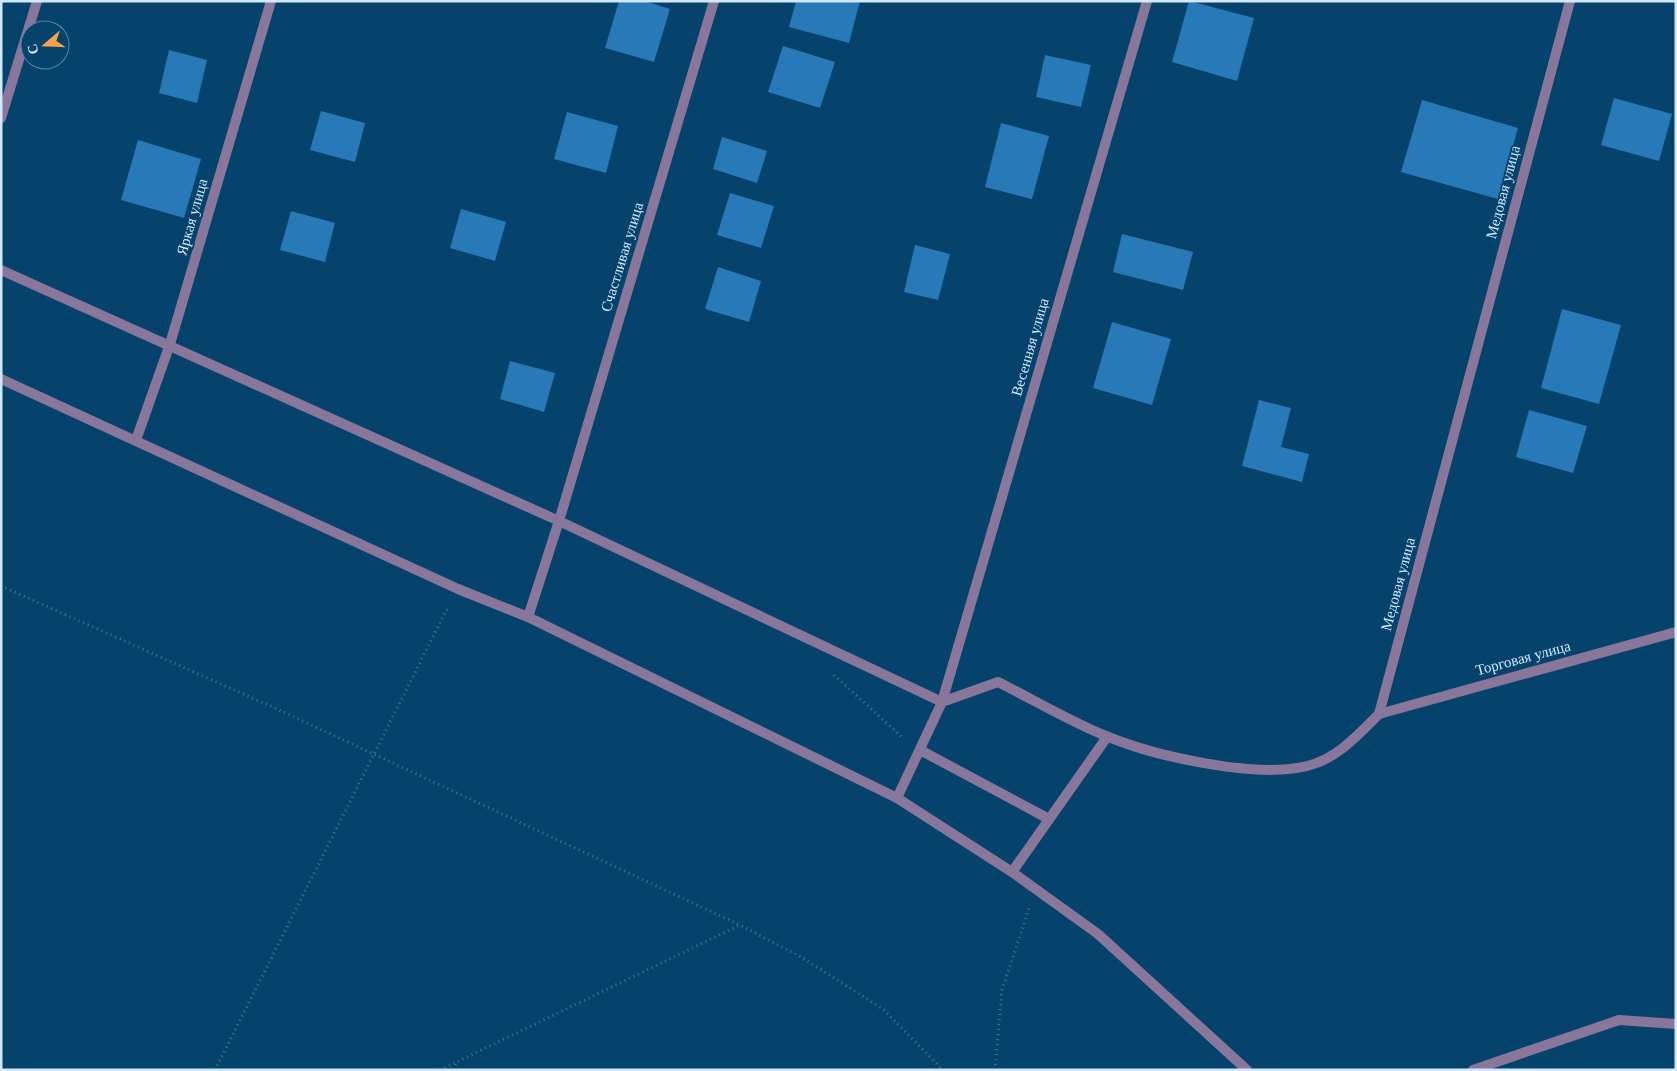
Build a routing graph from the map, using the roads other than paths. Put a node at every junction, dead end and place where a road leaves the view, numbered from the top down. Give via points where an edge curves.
1 (36, 1) edge
2 (271, 1) edge
3 (714, 1) edge
4 (1147, 1) edge
5 (1570, 1) edge
6 (1, 118) edge
7 (1, 270) edge
8 (170, 344) junction
9 (1, 379) edge
10 (136, 440) junction
11 (559, 521) junction
12 (528, 617) junction
13 (1676, 632) edge
14 (942, 702) junction
15 (1379, 714) junction
16 (1107, 737) junction
17 (920, 750) junction
18 (897, 798) junction
19 (1049, 819) junction
20 (1012, 872) junction
21 (1676, 1024) edge
22 (1247, 1070) edge
23 (1473, 1070) edge

1 - 6 street
2 - 8 street, Яркая улица
3 - 11 street, Счастливая улица
4 - 14 street, Весенняя улица
5 - 15 street, Медовая улица
7 - 8 street
8 - 10 street, Яркая улица
8 - 11 street
9 - 10 street
10 - 12 street via 458,589
11 - 12 street, Счастливая улица
11 - 14 street
12 - 18 street
13 - 15 street, Торговая улица
14 - 16 street via 998,682
14 - 17 street, Весенняя улица
15 - 16 street via 1344,749 1308,766 1273,770 1220,765 1161,753
16 - 19 street
17 - 18 street, Весенняя улица
17 - 19 street
18 - 20 street
19 - 20 street
20 - 22 street via 1098,934
21 - 23 street via 1619,1020

